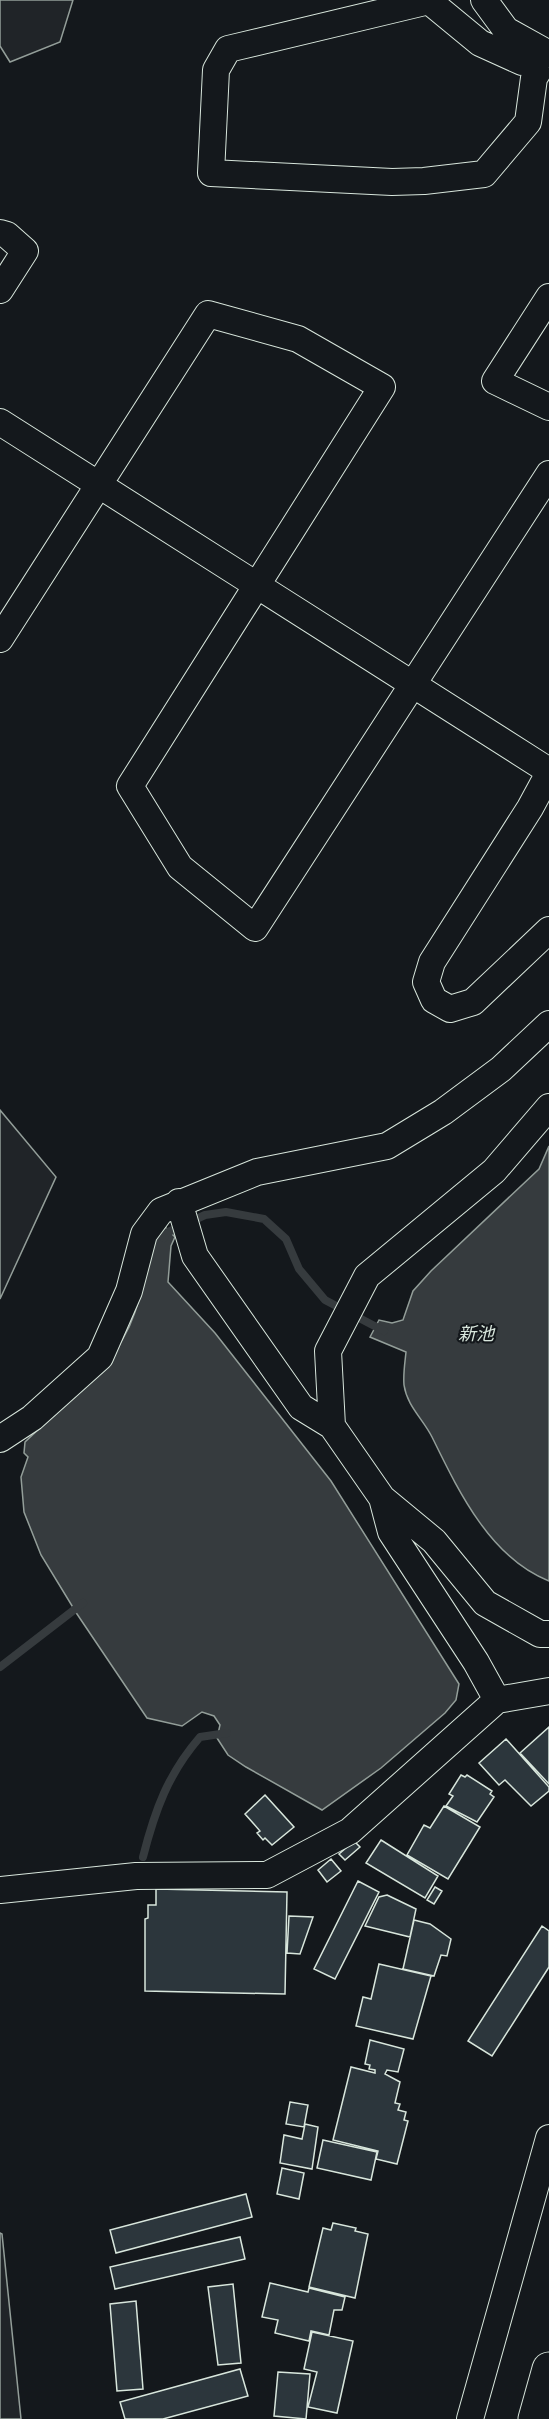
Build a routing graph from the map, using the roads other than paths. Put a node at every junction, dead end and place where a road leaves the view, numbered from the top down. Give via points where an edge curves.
1 (484, 0) edge
2 (549, 54) edge
3 (0, 233) edge
4 (0, 290) edge
5 (549, 297) edge
6 (549, 407) edge
7 (0, 422) edge
8 (549, 474) edge
9 (99, 485) junction
10 (258, 586) junction
11 (0, 639) edge
12 (414, 685) junction
13 (549, 772) edge
14 (549, 930) edge
15 (549, 1024) edge
16 (549, 1107) edge
17 (183, 1217) junction
18 (332, 1426) junction
19 (0, 1439) edge
20 (382, 1498) junction
21 (549, 1634) edge
22 (549, 1691) edge
23 (496, 1700) junction
24 (0, 1890) edge
25 (549, 2138) edge
26 (549, 2369) edge
27 (470, 2419) edge
28 (535, 2419) edge

1 - 2 street via 506,30
2 - 2 street via 522,62 480,43 429,1 228,49 216,70 211,173 392,182 484,174 528,122 534,78
3 - 4 street via 24,251
5 - 6 street via 495,381
7 - 9 street
8 - 12 street
9 - 10 street
9 - 10 street via 208,314 298,339 381,387
9 - 11 street
10 - 12 street
10 - 12 street via 130,786 180,867 255,928
12 - 13 street
13 - 14 street via 432,962 426,982 434,1000 450,1010 473,1002
15 - 17 street via 501,1069 387,1146 257,1172
16 - 18 street via 494,1171 367,1276 328,1351
17 - 18 street via 195,1256 300,1407
17 - 19 street via 161,1211 144,1234 129,1291 100,1357 32,1418
18 - 20 street
20 - 21 street via 434,1541 485,1603 540,1634
20 - 23 street via 391,1532 476,1662
22 - 23 street
23 - 24 street via 350,1831 267,1875 136,1876
25 - 27 street
26 - 28 highway

